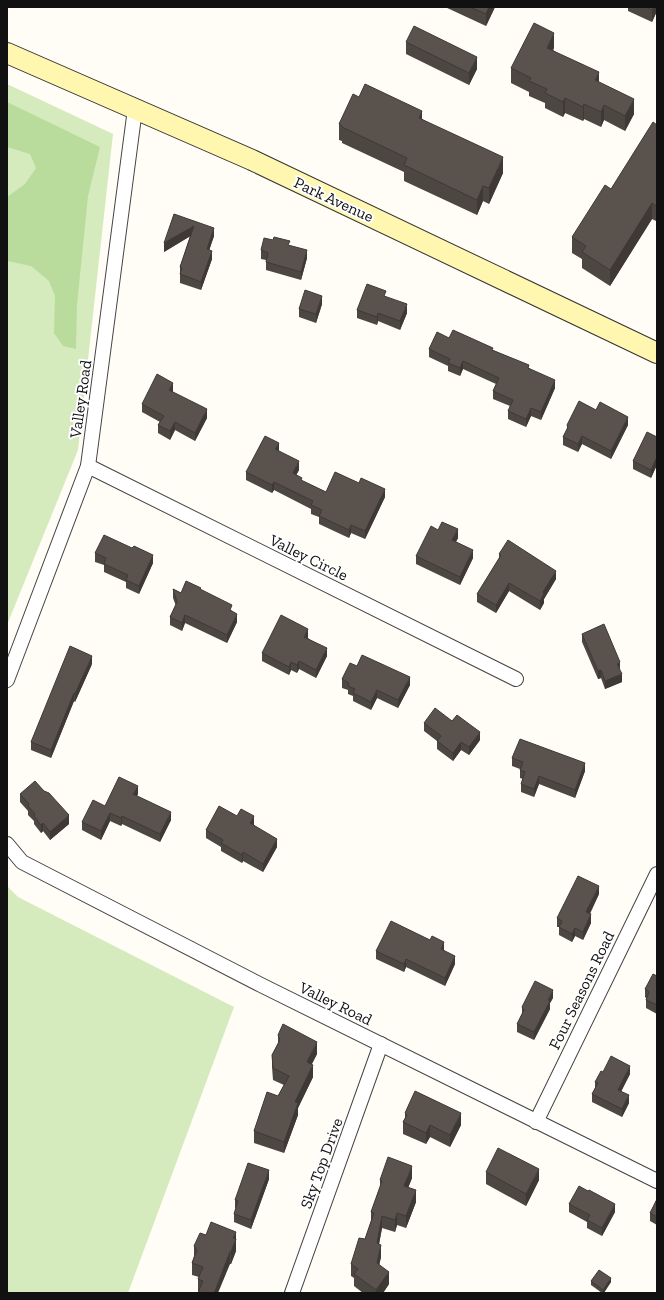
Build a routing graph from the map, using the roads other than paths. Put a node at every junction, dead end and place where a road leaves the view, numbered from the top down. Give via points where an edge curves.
1 (7, 53) edge
2 (135, 109) junction
3 (657, 353) edge
4 (88, 466) junction
5 (516, 679) dead end
6 (7, 680) edge
7 (7, 844) edge
8 (657, 874) edge
9 (381, 1044) junction
10 (536, 1122) junction
11 (657, 1181) edge
12 (292, 1293) edge

1 - 2 main road, Park Avenue
2 - 3 main road, Park Avenue via 259,164
2 - 4 street, Valley Road
4 - 5 street, Valley Circle
4 - 6 street, Valley Road
7 - 9 street, Valley Road via 22,862
8 - 10 street, Four Seasons Road
9 - 10 street, Valley Road
9 - 12 street, Sky Top Drive
10 - 11 street, Valley Road

